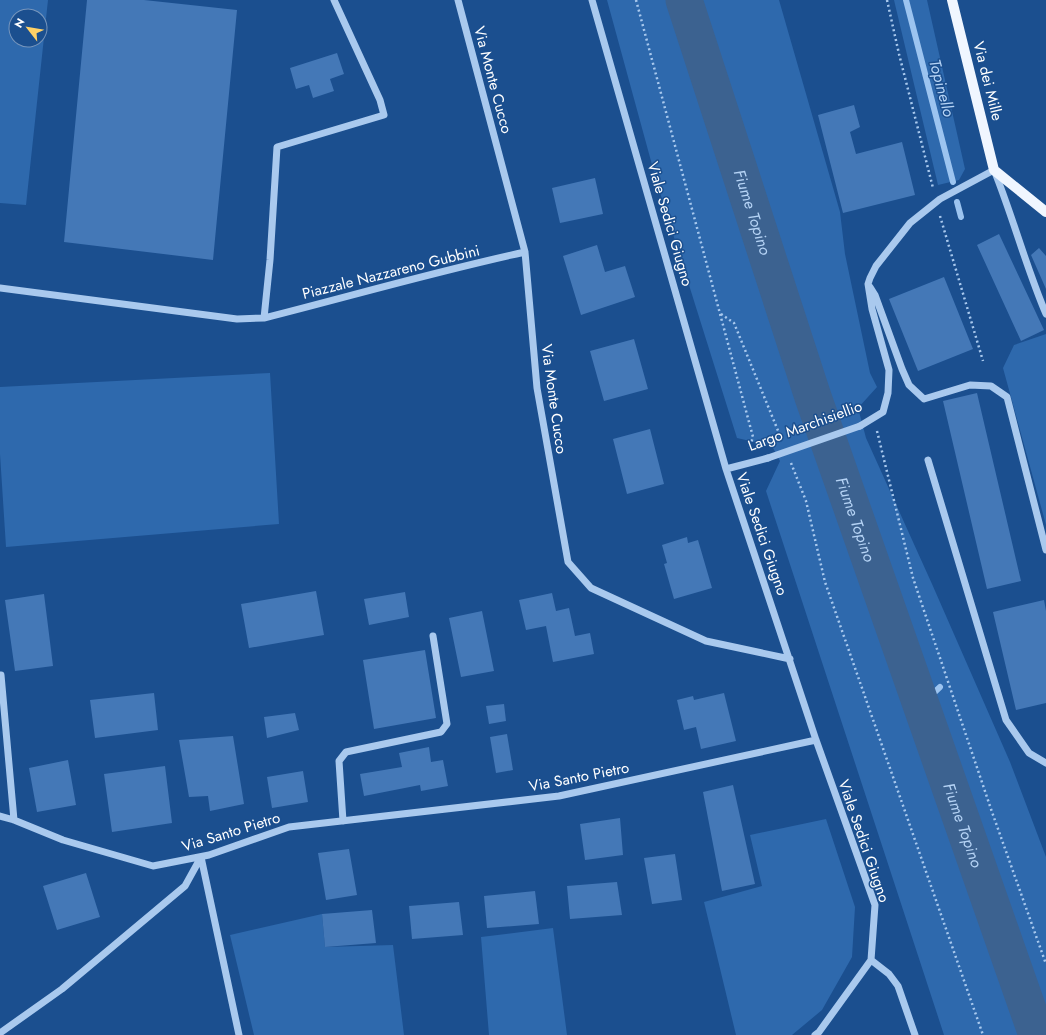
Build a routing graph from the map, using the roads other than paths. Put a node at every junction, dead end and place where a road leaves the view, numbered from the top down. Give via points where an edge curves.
1 (334, 0) edge
2 (458, 0) edge
3 (592, 0) edge
4 (952, 0) edge
5 (994, 170) junction
6 (1046, 212) edge
7 (525, 252) junction
8 (868, 284) junction
9 (0, 288) edge
10 (1046, 314) edge
11 (264, 318) junction
12 (928, 460) dead end
13 (726, 469) junction
14 (1046, 550) edge
15 (433, 636) dead end
16 (790, 659) junction
17 (1, 675) dead end
18 (816, 740) junction
19 (1046, 763) edge
20 (0, 816) edge
21 (14, 820) junction
22 (344, 821) junction
23 (201, 857) junction
24 (871, 960) junction
25 (0, 1033) edge
26 (239, 1035) edge
27 (816, 1035) edge
28 (915, 1035) edge

1 - 11 street via 380,100 384,115 277,147
2 - 7 street, Via Monte Cucco
3 - 13 street, Viale Sedici Giugno
4 - 5 main road, Via dei Mille
5 - 6 main road
5 - 8 street via 936,202 910,223 876,266
5 - 10 street
7 - 11 street, Piazzale Nazzareno Gubbini via 404,280
7 - 16 street, Via Monte Cucco via 537,388 568,562 591,588 706,641
8 - 13 street, Largo Marchisiellio, bridge via 872,309 889,370 888,393 883,412 860,426 768,458
8 - 14 street via 875,295 909,385 924,399 970,386 991,386 1007,397
9 - 11 street, Piazzale Nazzareno Gubbini via 237,319
12 - 19 street via 1006,720 1029,753
13 - 16 street, Viale Sedici Giugno
15 - 22 street via 447,724 441,732 346,752 339,761
16 - 18 street, Viale Sedici Giugno
17 - 21 street
18 - 22 street, Via Santo Pietro via 559,796
18 - 24 street, Viale Sedici Giugno via 876,904
20 - 21 street, Via Santo Pietro
21 - 23 street, Via Santo Pietro via 63,840 153,866
22 - 23 street, Via Santo Pietro via 289,827
23 - 25 street via 185,886 62,989
23 - 26 street
24 - 27 street
24 - 28 street via 889,974 898,986

